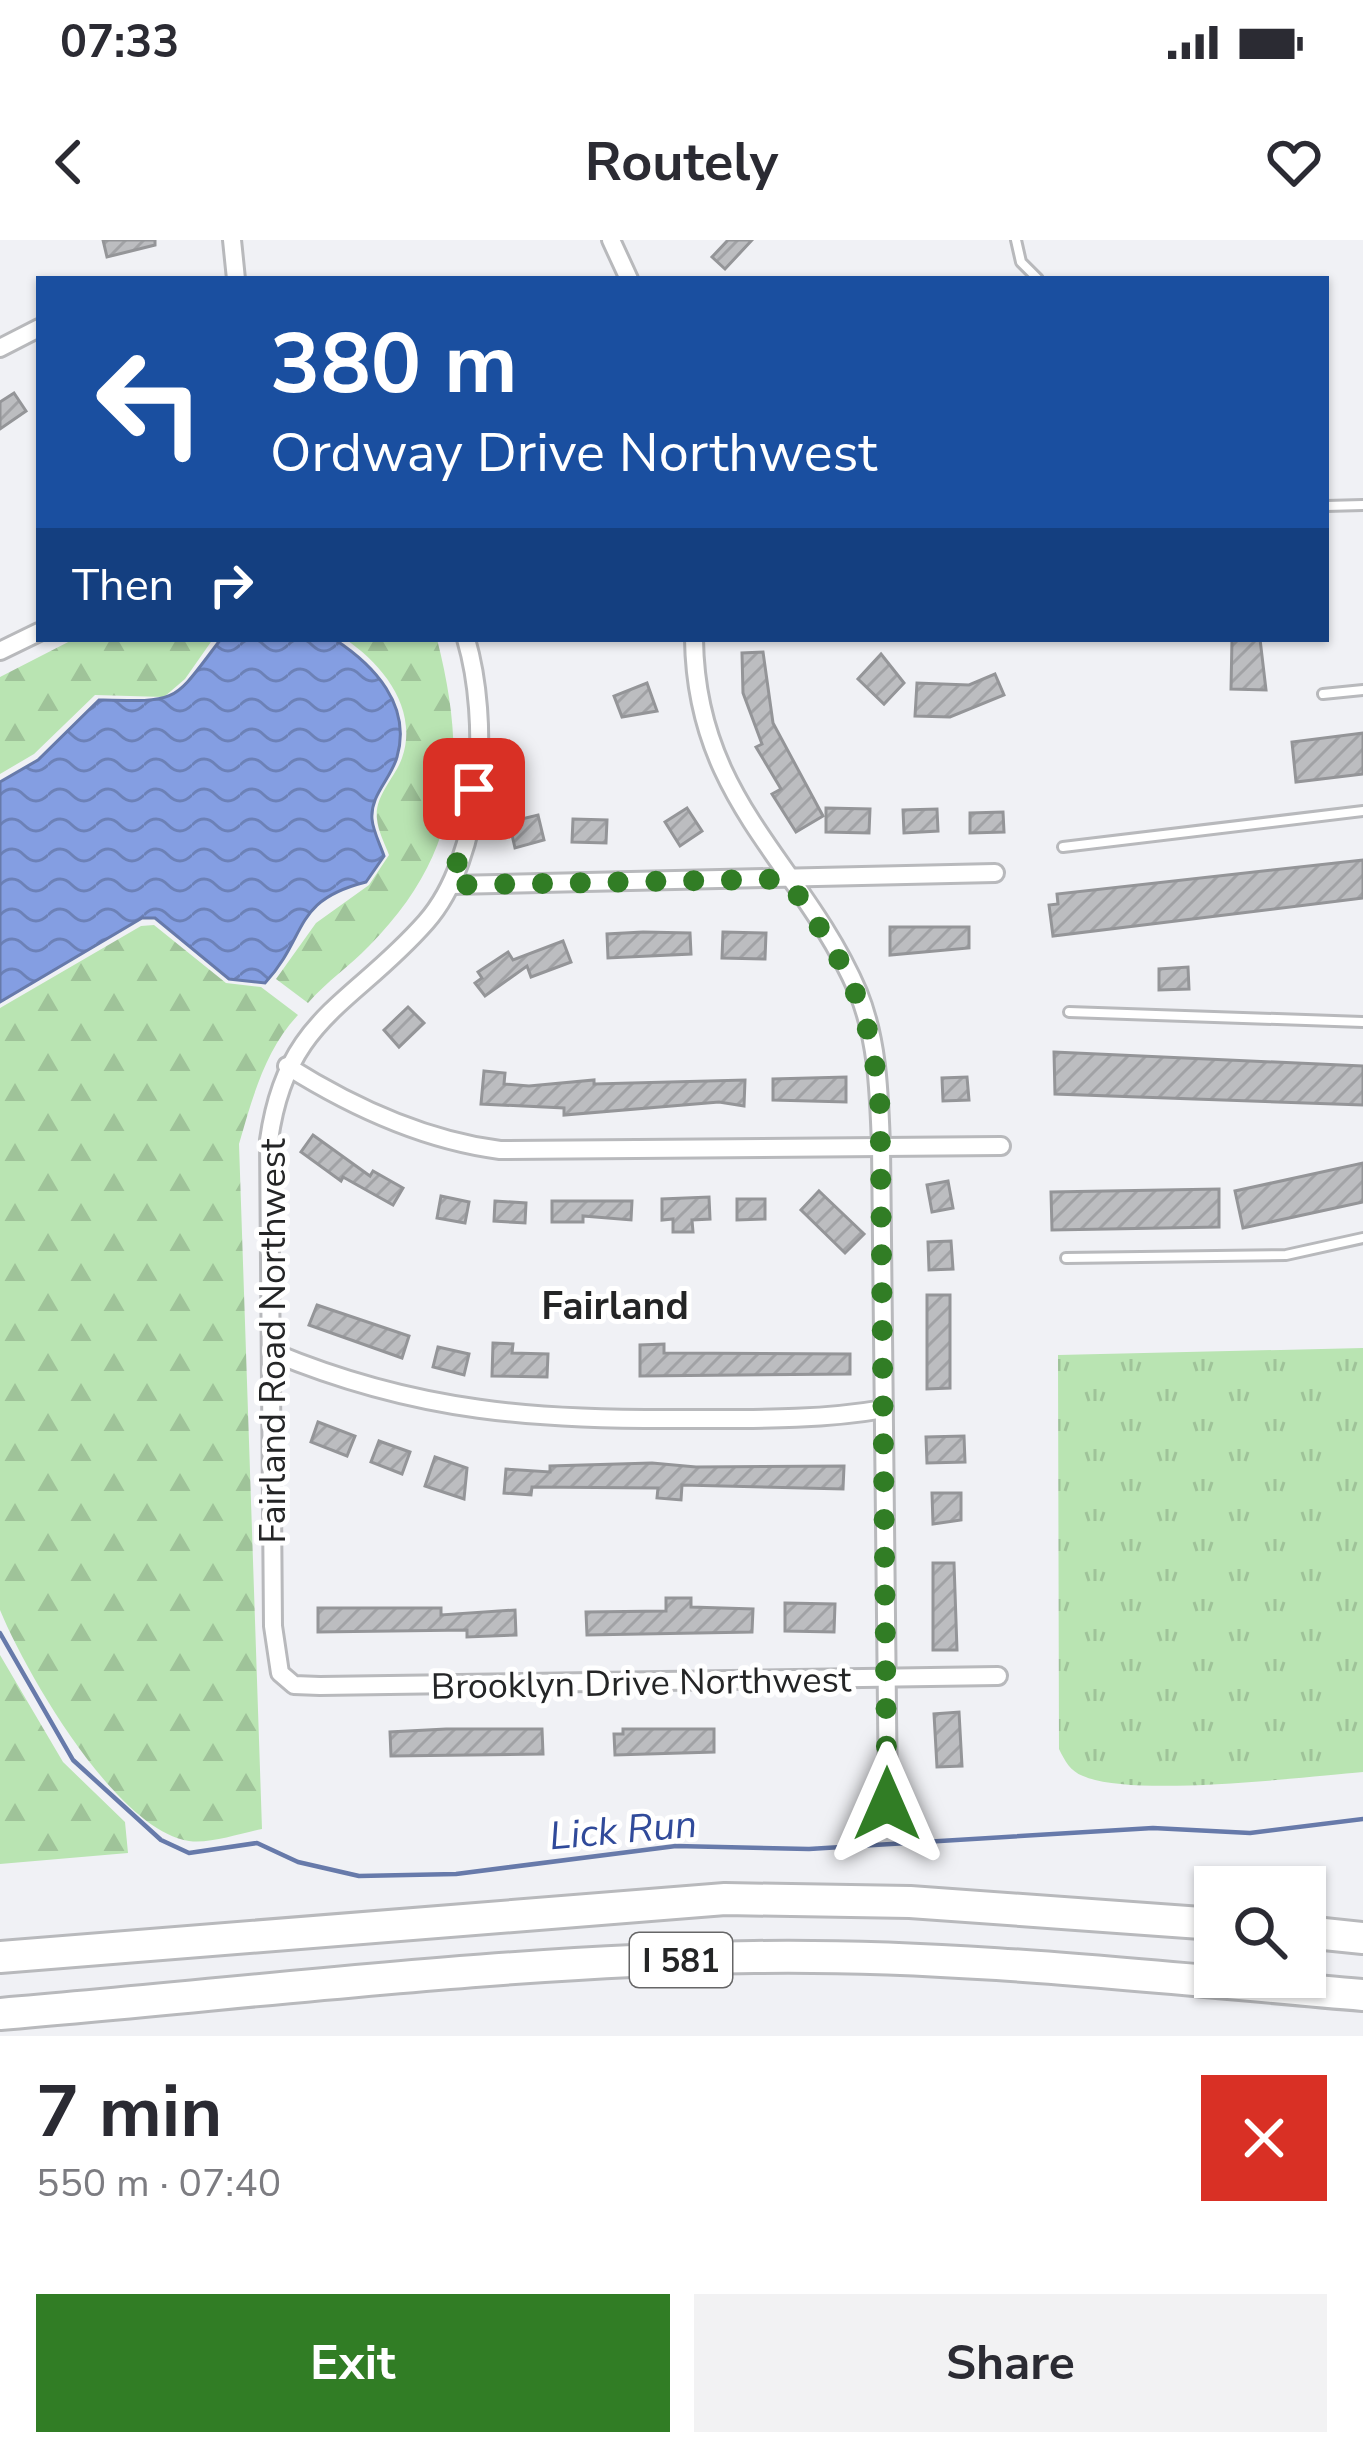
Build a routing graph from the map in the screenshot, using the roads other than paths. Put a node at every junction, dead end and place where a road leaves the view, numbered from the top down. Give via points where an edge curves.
1 (232, 240) edge
2 (610, 240) edge
3 (1016, 240) edge
4 (236, 276) edge
5 (628, 276) edge
6 (1035, 276) edge
7 (36, 330) edge
8 (0, 348) edge
9 (1363, 505) edge
10 (1329, 506) edge
11 (36, 633) edge
12 (467, 642) edge
13 (694, 642) edge
14 (0, 651) edge
15 (1363, 690) edge
16 (1323, 694) dead end
17 (1363, 811) edge
18 (1063, 847) dead end
19 (994, 873) dead end
20 (787, 879) junction
21 (452, 885) junction
22 (1069, 1012) dead end
23 (1363, 1022) edge
24 (287, 1066) junction
25 (881, 1146) junction
26 (1001, 1146) dead end
27 (1363, 1238) edge
28 (1066, 1258) dead end
29 (272, 1352) junction
30 (884, 1408) junction
31 (998, 1676) dead end
32 (886, 1678) junction
33 (286, 1680) joint
34 (887, 1804) dead end
35 (1194, 1922) edge
36 (0, 1957) edge
37 (1363, 1995) edge
38 (0, 2014) edge

1 - 4 street
2 - 5 street
3 - 6 lane
7 - 8 street
9 - 10 lane
11 - 14 street
12 - 21 street, Fairland Road Northwest via 480,746
13 - 20 street via 726,781
15 - 16 lane
17 - 18 lane
19 - 20 street
20 - 21 street
20 - 25 street via 841,958 866,1013
21 - 24 street, Fairland Road Northwest via 424,925 315,1024
22 - 23 lane
24 - 25 street via 398,1125 463,1145
24 - 29 street, Fairland Road Northwest via 269,1140
25 - 26 street
25 - 30 street
27 - 28 lane via 1286,1256
29 - 30 street via 336,1377 519,1418 787,1418
29 - 33 street, Fairland Road Northwest via 273,1626
30 - 32 street
31 - 32 street, Brooklyn Drive Northwest
32 - 33 street, Brooklyn Drive Northwest via 320,1686
32 - 34 street
35 - 36 highway, I 581 via 910,1902 725,1899
37 - 38 highway, I 581 via 964,1963 753,1957

